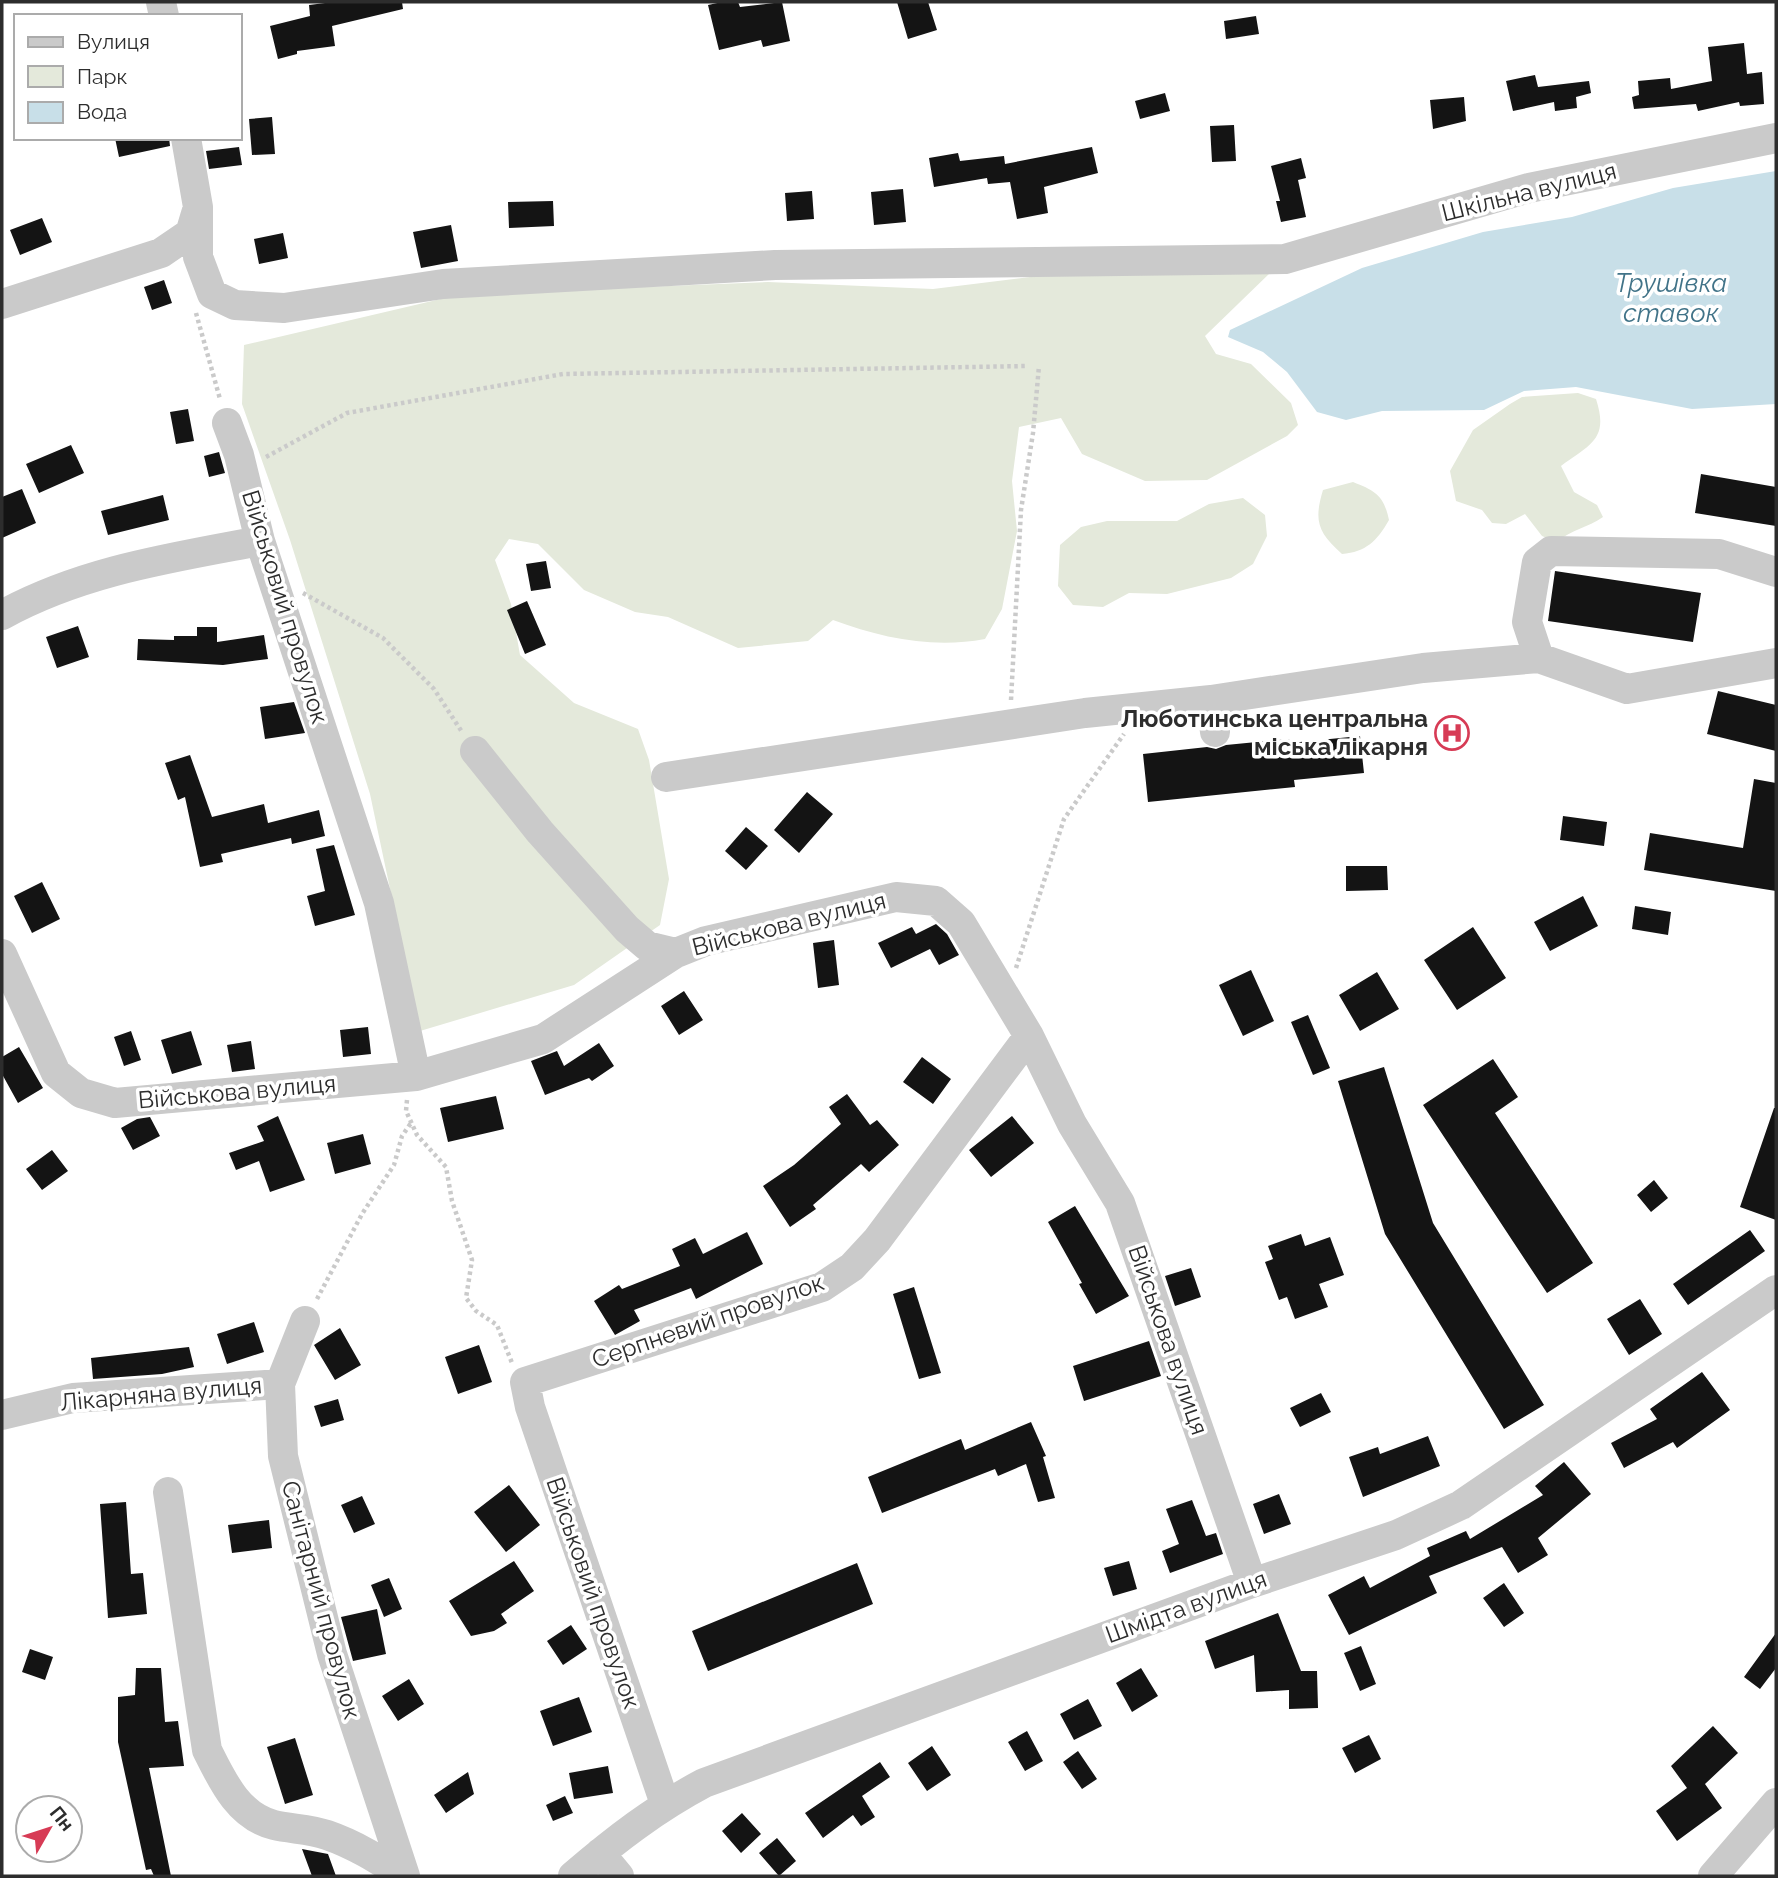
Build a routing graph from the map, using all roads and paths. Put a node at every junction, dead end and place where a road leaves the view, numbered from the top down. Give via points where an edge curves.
1 (1776, 138) edge
2 (186, 140) edge
3 (198, 207) junction
4 (186, 236) junction
5 (188, 284) joint
6 (2, 304) edge
7 (1027, 366) dead end
8 (1039, 366) dead end
9 (227, 423) joint
10 (243, 472) junction
11 (260, 541) junction
12 (1776, 572) edge
13 (301, 591) dead end
14 (2, 615) edge
15 (1539, 658) junction
16 (1776, 663) edge
17 (1211, 701) junction
18 (1142, 708) junction
19 (1010, 725) junction
20 (1215, 732) dead end
21 (475, 751) joint
22 (666, 777) dead end
23 (676, 953) junction
24 (2, 954) edge
25 (1006, 999) junction
26 (1029, 1037) junction
27 (416, 1076) junction
28 (412, 1122) junction
29 (1776, 1290) edge
30 (305, 1321) joint
31 (524, 1382) junction
32 (280, 1384) junction
33 (2, 1415) edge
34 (169, 1492) dead end
35 (1252, 1583) junction
36 (1776, 1803) edge
37 (665, 1804) junction
38 (600, 1853) junction
39 (405, 1876) edge
40 (573, 1876) edge
41 (619, 1876) edge
42 (1713, 1876) edge

1 - 3 street, Шкільна вулиця via 1529,188 1285,259 775,265 443,285 284,308 223,302 212,293 198,257
2 - 3 street
3 - 4 street
4 - 5 street
4 - 6 street via 161,253
5 - 9 path
7 - 10 path via 564,374 347,413
8 - 19 path via 1021,510
9 - 10 street, Військовий провулок
10 - 11 street, Військовий провулок
11 - 14 street via 115,568 38,595
11 - 27 street, Військовий провулок via 379,903
12 - 15 street via 1719,554 1551,551 1537,562 1527,622
13 - 21 path via 383,638 409,661 434,689
15 - 16 street via 1627,690
15 - 17 street via 1423,668
17 - 18 street
17 - 20 street
18 - 19 street
18 - 25 path via 1064,818
19 - 22 street
21 - 23 street via 627,929 647,946
23 - 25 street, Військова вулиця via 706,941 915,896 936,901 961,923
23 - 27 street, Військова вулиця via 543,1039
24 - 27 street, Військова вулиця via 56,1073 81,1093 115,1103
25 - 26 street, Військова вулиця
26 - 31 street, Серпневий провулок via 877,1240 852,1266 822,1287
26 - 35 street, Військова вулиця via 1072,1124 1119,1203
27 - 28 path via 405,1111
28 - 30 path via 402,1136 394,1165 362,1214
28 - 31 path via 417,1135 446,1167 472,1260 466,1298 497,1325
29 - 35 street, Шмідта вулиця via 1461,1505 1396,1535
30 - 32 street, Санітарний провулок
31 - 37 street, Військовий провулок
32 - 33 street, Лікарняна вулиця via 73,1398
32 - 39 street, Санітарний провулок via 283,1456 332,1654
34 - 39 street via 207,1750 222,1782 243,1808 271,1824 325,1834 367,1852
35 - 37 street, Шмідта вулиця via 704,1783
36 - 42 street
37 - 38 street, Шмідта вулиця
38 - 40 street, Шмідта вулиця
38 - 41 street

